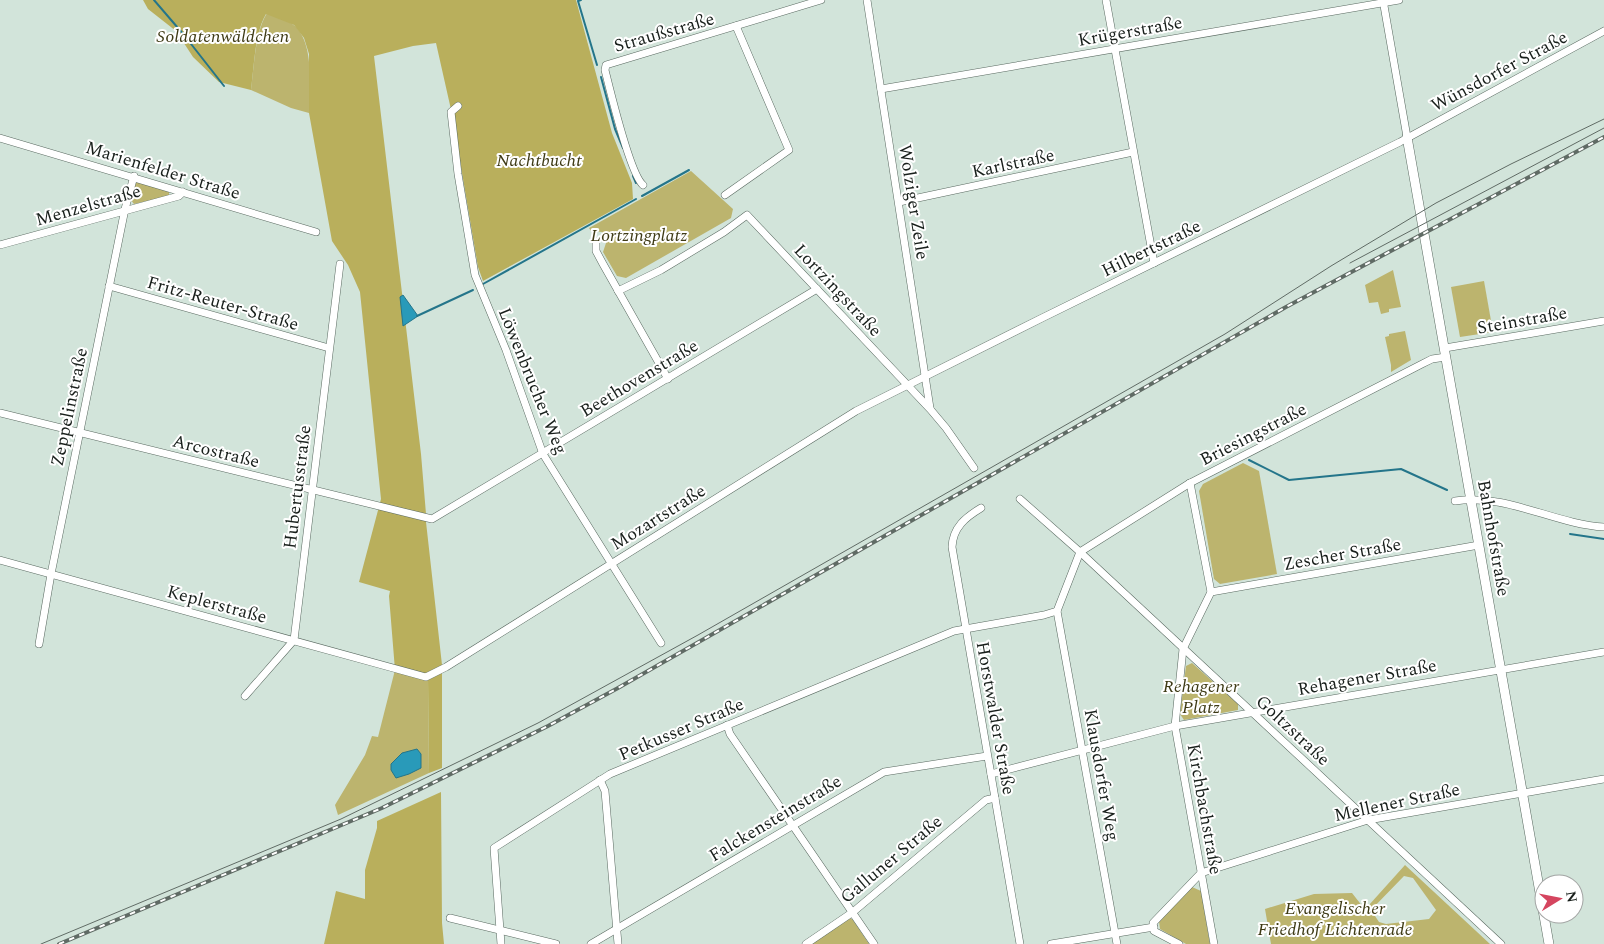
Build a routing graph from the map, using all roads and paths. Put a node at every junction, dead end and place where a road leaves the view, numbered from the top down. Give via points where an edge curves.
1 (821, 0) edge
2 (867, 0) edge
3 (1106, 0) edge
4 (1399, 0) edge
5 (1384, 1) edge
6 (736, 26) junction
7 (1604, 31) edge
8 (1115, 49) junction
9 (881, 89) junction
10 (458, 106) dead end
11 (1407, 137) junction
12 (0, 138) edge
13 (1133, 152) junction
14 (134, 176) junction
15 (643, 185) dead end
16 (183, 192) junction
17 (725, 195) dead end
18 (899, 202) junction
19 (125, 209) junction
20 (316, 232) dead end
21 (596, 243) dead end
22 (0, 245) edge
23 (1154, 263) junction
24 (340, 264) dead end
25 (109, 286) junction
26 (817, 289) junction
27 (618, 291) junction
28 (1604, 320) edge
29 (329, 348) junction
30 (1446, 353) junction
31 (926, 376) junction
32 (668, 379) junction
33 (907, 385) junction
34 (930, 409) junction
35 (0, 413) edge
36 (80, 432) junction
37 (543, 454) junction
38 (974, 468) dead end
39 (1190, 483) junction
40 (312, 490) junction
41 (1020, 499) dead end
42 (1471, 500) junction
43 (1456, 501) dead end
44 (982, 508) dead end
45 (424, 518) joint
46 (1604, 527) edge
47 (1479, 545) junction
48 (1080, 552) junction
49 (0, 560) edge
50 (612, 564) junction
51 (51, 574) junction
52 (1210, 592) junction
53 (1057, 611) junction
54 (966, 628) junction
55 (294, 640) junction
56 (661, 643) dead end
57 (38, 644) dead end
58 (1183, 648) junction
59 (1604, 652) edge
60 (1501, 669) junction
61 (426, 677) joint
62 (245, 696) dead end
63 (1251, 712) junction
64 (727, 726) junction
65 (1175, 726) junction
66 (1082, 750) junction
67 (987, 756) junction
68 (990, 774) junction
69 (1604, 779) edge
70 (600, 780) junction
71 (1522, 792) junction
72 (995, 798) junction
73 (1368, 820) junction
74 (793, 826) junction
75 (1201, 873) junction
76 (853, 912) junction
77 (450, 918) dead end
78 (1154, 927) junction
79 (616, 929) junction
80 (500, 930) junction
81 (1115, 933) junction
82 (501, 944) edge
83 (556, 944) edge
84 (591, 944) edge
85 (618, 944) edge
86 (806, 944) edge
87 (874, 944) edge
88 (1020, 944) edge
89 (1051, 944) edge
90 (1117, 944) edge
91 (1179, 944) edge
92 (1214, 944) edge
93 (1501, 944) edge
94 (1549, 944) edge

1 - 6 street, Straußstraße
2 - 9 street, Wolziger Zeile
3 - 8 street
4 - 5 street, Krügerstraße
5 - 8 street, Krügerstraße
5 - 11 street
6 - 15 street, Straußstraße via 606,66 620,126
6 - 17 street via 789,150
7 - 11 street, Wünsdorfer Straße
8 - 9 street, Krügerstraße
8 - 13 street
9 - 18 street, Wolziger Zeile
10 - 37 street, Löwenbrucher Weg via 451,112 455,155 475,275
11 - 23 street, Hilbertstraße
11 - 30 street, Bahnhofstraße
12 - 14 street, Marienfelder Straße
13 - 18 street, Karlstraße
13 - 23 street
14 - 16 street, Marienfelder Straße
14 - 19 street, Zeppelinstraße
16 - 19 street, Menzelstraße via 179,196
16 - 20 street, Marienfelder Straße
18 - 31 street, Wolziger Zeile
19 - 22 street, Menzelstraße
19 - 25 street, Zeppelinstraße
21 - 27 street via 596,251
23 - 31 street, Hilbertstraße
24 - 29 street, Hubertusstraße
25 - 29 street, Fritz-Reuter-Straße
25 - 36 street, Zeppelinstraße
26 - 27 street, Lortzingstraße via 747,215 661,270
26 - 32 street, Beethovenstraße
26 - 33 street, Lortzingstraße
27 - 32 street
28 - 30 street, Steinstraße
29 - 40 street, Hubertusstraße
30 - 39 street, Briesingstraße
30 - 42 street, Bahnhofstraße
31 - 33 street, Hilbertstraße
31 - 34 street, Wolziger Zeile
32 - 37 street, Beethovenstraße
33 - 34 street
33 - 50 street, Mozartstraße via 856,411
34 - 38 street
35 - 36 street, Arcostraße
36 - 40 street, Arcostraße
36 - 51 street, Zeppelinstraße
37 - 45 street, Beethovenstraße via 435,518
37 - 50 street, Löwenbrucher Weg
39 - 48 street, Briesingstraße
39 - 52 street
40 - 45 street, Arcostraße
40 - 55 street, Hubertusstraße
41 - 48 street, Goltzstraße
42 - 43 street
42 - 46 street via 1491,500 1582,525
42 - 47 street, Bahnhofstraße
44 - 54 street, Horstwalder Straße via 958,526 952,542
47 - 52 street, Zescher Straße
47 - 60 street, Bahnhofstraße
48 - 53 street
48 - 58 street, Goltzstraße
49 - 51 street, Keplerstraße
50 - 56 street, Löwenbrucher Weg
50 - 61 street, Mozartstraße
51 - 55 street, Keplerstraße
51 - 57 street, Zeppelinstraße
52 - 58 street, Kirchbachstraße
53 - 54 street, Petkusser Straße
53 - 66 street, Klausdorfer Weg
54 - 64 street, Petkusser Straße
54 - 67 street, Horstwalder Straße
55 - 61 street, Keplerstraße
55 - 62 street
58 - 63 street, Goltzstraße
58 - 65 street, Kirchbachstraße
59 - 60 street, Rehagener Straße
60 - 63 street, Rehagener Straße
60 - 71 street, Bahnhofstraße
63 - 65 street, Rehagener Straße
63 - 73 street, Goltzstraße
64 - 70 street, Petkusser Straße
64 - 74 street
65 - 66 street, Rehagener Straße
65 - 75 street, Kirchbachstraße
66 - 68 street, Rehagener Straße
66 - 81 street, Klausdorfer Weg
67 - 68 street, Horstwalder Straße
67 - 74 street, Falckensteinstraße via 884,772
68 - 72 street, Horstwalder Straße
69 - 71 street, Mellener Straße
70 - 79 street via 605,791
70 - 80 street, Petkusser Straße via 494,848
71 - 73 street, Mellener Straße
71 - 94 street, Bahnhofstraße
72 - 76 street, Galluner Straße via 986,800
72 - 88 street, Horstwalder Straße
73 - 75 street, Mellener Straße
73 - 93 street, Goltzstraße
74 - 76 street
74 - 79 street, Falckensteinstraße
75 - 78 street via 1153,922
75 - 92 street, Kirchbachstraße
76 - 86 street, Galluner Straße
76 - 87 street
77 - 80 street
78 - 81 street
78 - 91 street via 1154,931
79 - 84 street, Falckensteinstraße
79 - 85 street
80 - 82 street
80 - 83 street
81 - 89 street
81 - 90 street, Klausdorfer Weg

